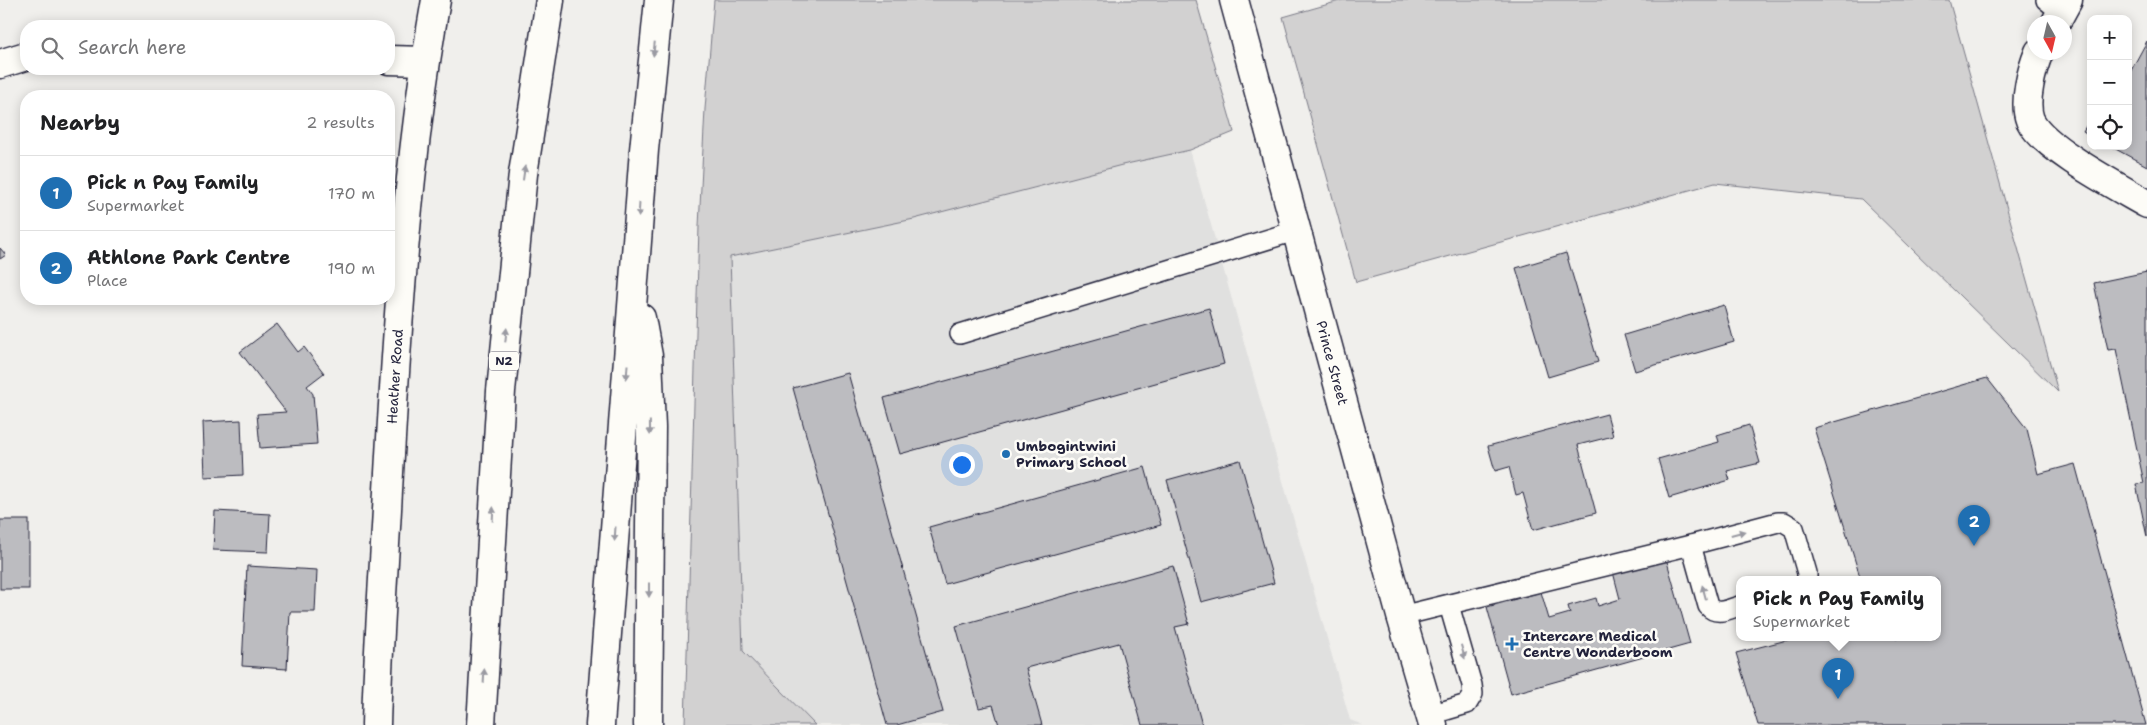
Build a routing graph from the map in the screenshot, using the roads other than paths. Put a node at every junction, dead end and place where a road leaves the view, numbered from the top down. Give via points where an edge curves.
1 (436, 0) edge
2 (550, 0) edge
3 (659, 0) edge
4 (1234, 0) edge
5 (20, 58) edge
6 (395, 60) edge
7 (2036, 60) edge
8 (425, 61) junction
9 (0, 64) edge
10 (2147, 204) edge
11 (1298, 230) junction
12 (634, 275) junction
13 (960, 334) dead end
14 (1691, 545) junction
15 (1807, 576) edge
16 (1449, 605) junction
17 (1736, 607) edge
18 (1401, 616) junction
19 (1432, 720) edge
20 (376, 725) edge
21 (481, 725) edge
22 (600, 725) edge
23 (648, 725) edge

1 - 8 main road, Heather Road
21 -> 2 main road, N2 via 500,391 523,174
3 -> 12 main road
4 - 11 main road, Prince Street
5 - 9 main road
6 - 8 main road
7 - 10 main road via 2030,80 2030,119 2050,145
8 - 20 main road, Heather Road via 400,281
11 - 13 lane
11 - 18 main road, Prince Street
12 -> 22 main road
12 -> 23 main road via 648,356 651,427
14 -> 15 lane via 1784,522 1794,528
14 - 16 lane
17 -> 14 lane via 1720,612 1708,606
16 - 18 lane
16 -> 19 lane via 1473,694 1467,704
18 - 19 main road, Prince Street

